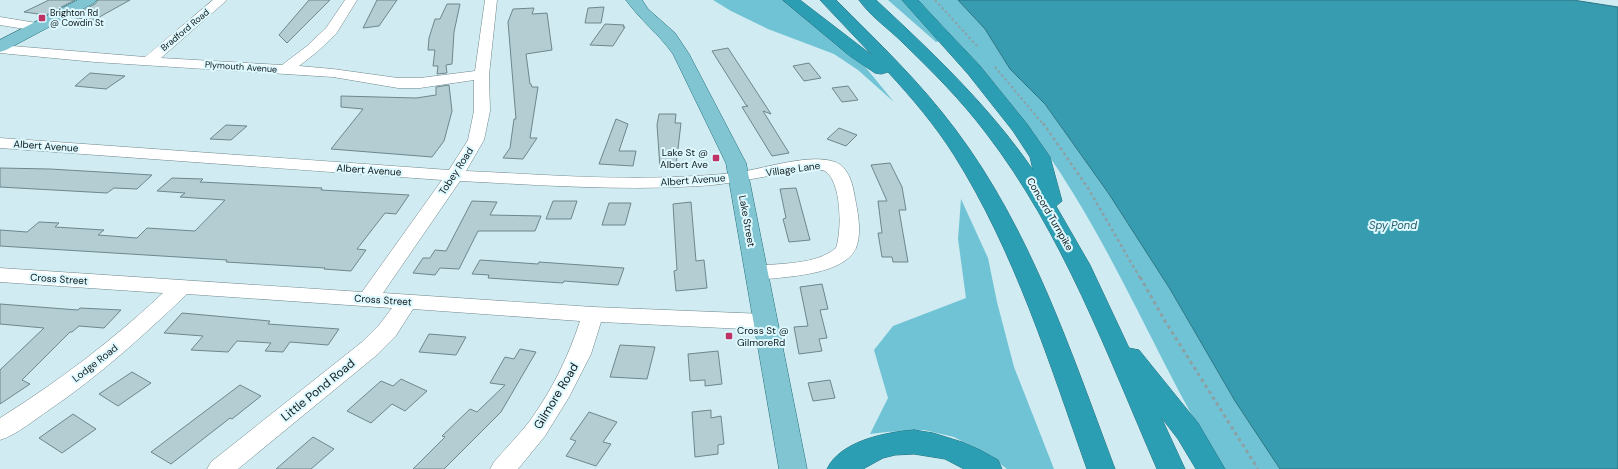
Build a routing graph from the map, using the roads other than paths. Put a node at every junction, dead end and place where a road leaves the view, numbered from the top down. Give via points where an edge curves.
1 (89, 0) edge
2 (221, 0) edge
3 (351, 0) edge
4 (491, 0) edge
5 (634, 0) edge
6 (791, 0) edge
7 (828, 0) edge
8 (867, 0) edge
9 (910, 0) edge
10 (0, 21) edge
11 (37, 27) junction
12 (0, 48) edge
13 (149, 60) junction
14 (285, 70) junction
15 (482, 75) junction
16 (918, 95) junction
17 (0, 143) edge
18 (454, 176) junction
19 (739, 177) junction
20 (1057, 223) junction
21 (756, 273) junction
22 (0, 275) edge
23 (182, 286) junction
24 (368, 299) junction
25 (408, 301) junction
26 (593, 314) junction
27 (765, 322) junction
28 (1108, 328) junction
29 (0, 430) edge
30 (220, 469) edge
31 (503, 469) edge
32 (793, 469) edge
33 (841, 469) edge
34 (988, 469) edge
35 (1101, 469) edge
36 (1171, 469) edge
37 (1211, 469) edge

1 - 11 main road
2 - 13 street, Bradford Road
3 - 14 street via 331,31
4 - 15 street, Tobey Road
5 - 19 main road, Lake Street via 669,36 681,54 728,145
6 - 16 highway via 856,52
7 - 16 highway
8 - 20 highway, Concord Turnpike via 987,121 1020,165
9 - 20 highway via 985,83 1040,157
10 - 11 street
11 - 12 main road
12 - 13 street, Plymouth Avenue via 95,58
13 - 14 street, Plymouth Avenue
14 - 15 street, Plymouth Avenue via 333,73 398,83 420,83
15 - 18 street, Tobey Road via 480,125 472,148
16 - 35 highway via 963,154 1006,229 1036,298
17 - 18 street, Albert Avenue
18 - 19 street, Albert Avenue via 643,183
18 - 24 street, Tobey Road
19 - 21 main road, Lake Street
19 - 21 street, Village Lane via 824,165 830,166 839,174 846,192 848,241 847,247 838,259 818,265
20 - 28 highway, Concord Turnpike
21 - 27 main road, Lake Street
22 - 23 street, Cross Street
23 - 24 street, Cross Street
23 - 29 street, Lodge Road via 134,333 96,364
24 - 25 street, Cross Street
25 - 26 street, Cross Street
25 - 30 street, Little Pond Road via 387,332 370,348
26 - 27 street, Cross Street
26 - 31 street, Gilmore Road via 580,354 561,391 537,429
27 - 32 main road, Lake Street
28 - 36 highway, Concord Turnpike
28 - 37 highway via 1188,431
33 - 34 highway via 872,449 909,442 928,442 950,448

